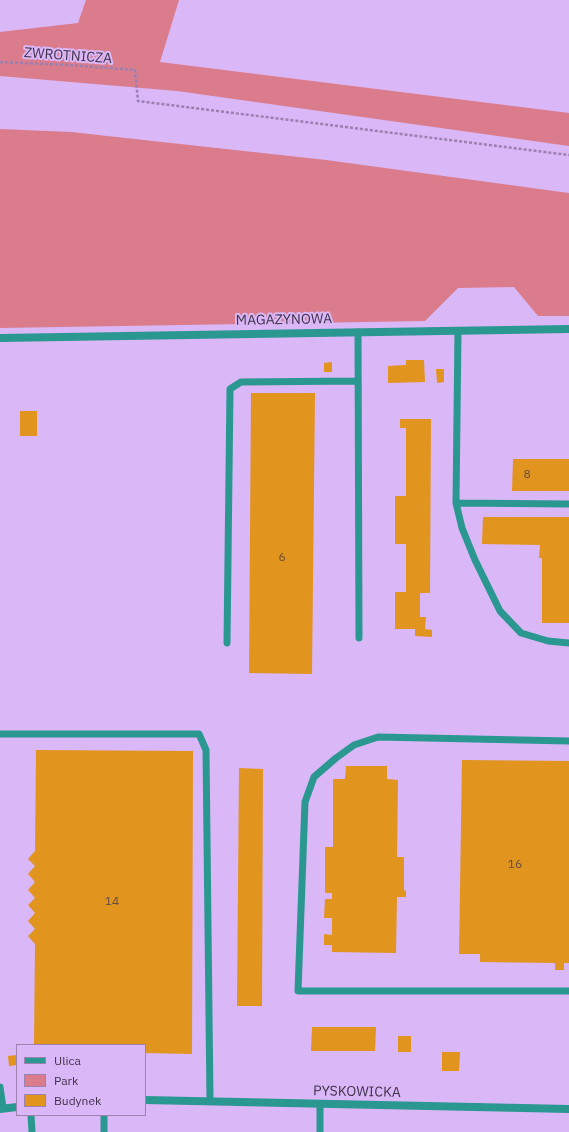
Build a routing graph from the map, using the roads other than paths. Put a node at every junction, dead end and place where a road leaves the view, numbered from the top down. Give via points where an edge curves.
1 (569, 329) edge
2 (458, 331) junction
3 (358, 332) junction
4 (0, 338) edge
5 (358, 381) junction
6 (456, 502) junction
7 (569, 504) edge
8 (359, 638) dead end
9 (227, 643) dead end
10 (569, 643) edge
11 (0, 734) edge
12 (569, 741) edge
13 (569, 991) edge
14 (0, 1087) edge
15 (146, 1100) edge
16 (210, 1101) junction
17 (320, 1104) junction
18 (16, 1107) edge
19 (1, 1108) edge
20 (569, 1109) edge
21 (31, 1116) edge
22 (104, 1116) edge
23 (32, 1132) edge
24 (104, 1132) edge
25 (320, 1132) edge

1 - 2 street, MAGAZYNOWA
2 - 3 street, MAGAZYNOWA
2 - 6 lane
3 - 4 street, MAGAZYNOWA
3 - 5 lane
5 - 8 lane
5 - 9 lane via 241,382 230,389
6 - 7 lane
6 - 10 lane via 462,528 500,611 521,633 548,641
11 - 16 lane via 199,734 206,750
12 - 13 lane via 378,737 354,745 314,777 305,802 298,991
14 - 19 lane
15 - 16 street, PYSKOWICKA
16 - 17 street, PYSKOWICKA
17 - 20 street, PYSKOWICKA
17 - 25 lane
18 - 19 street
21 - 23 lane
22 - 24 lane

